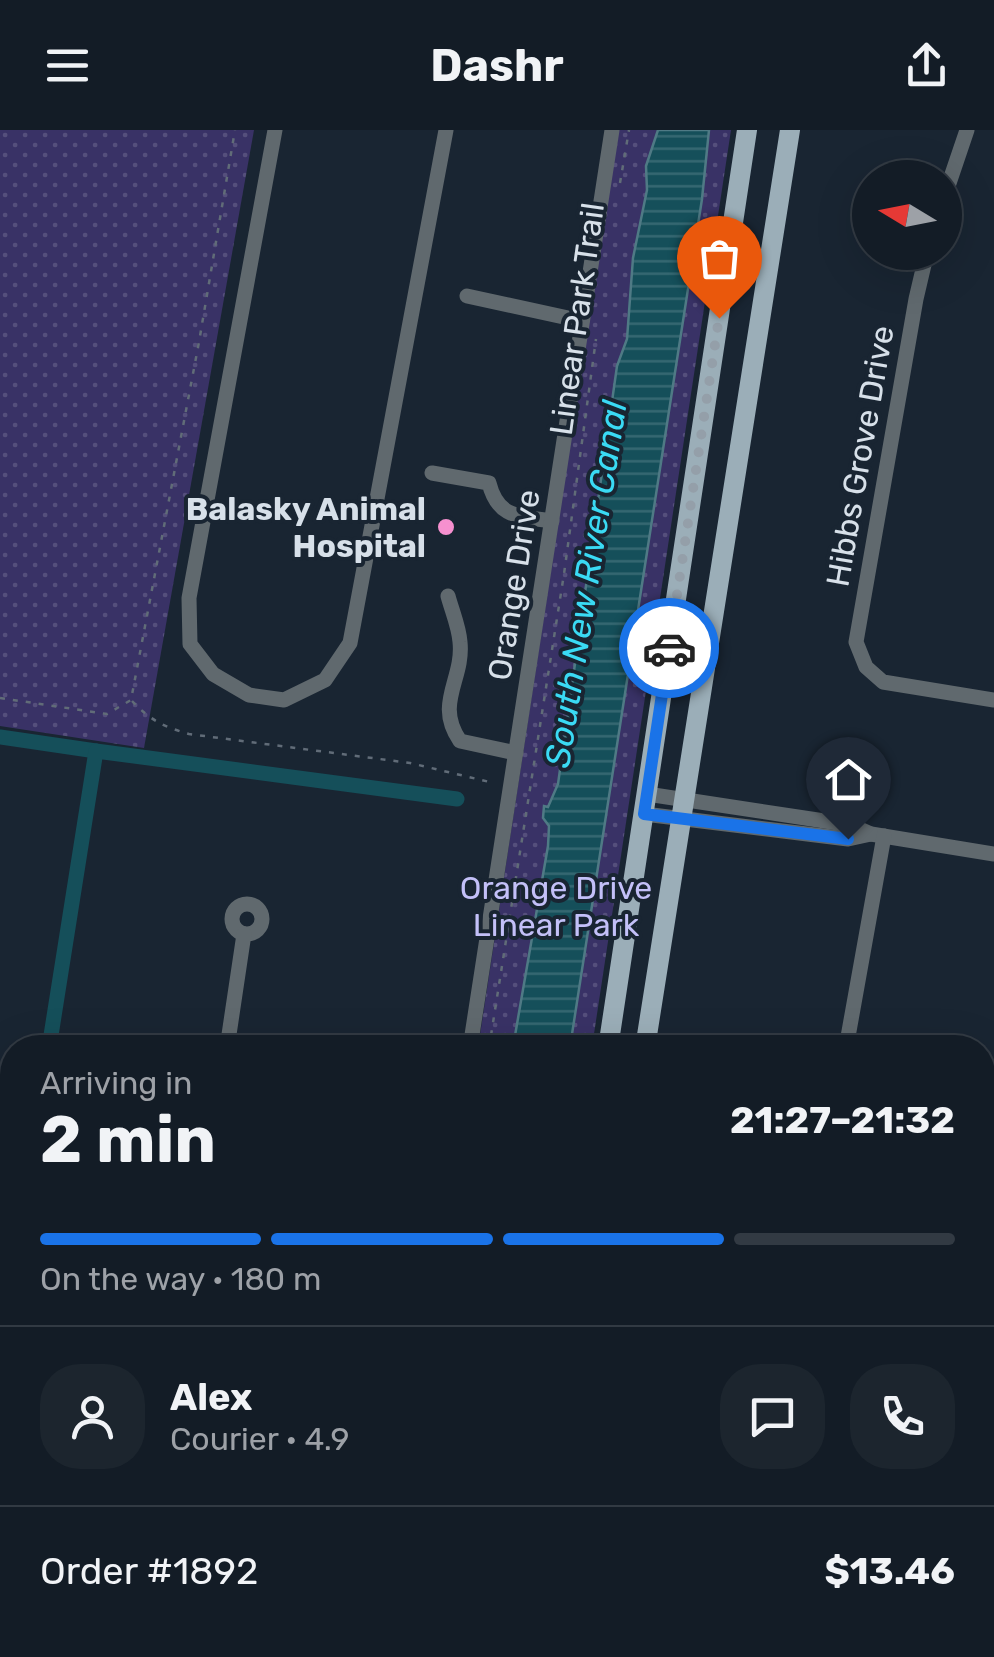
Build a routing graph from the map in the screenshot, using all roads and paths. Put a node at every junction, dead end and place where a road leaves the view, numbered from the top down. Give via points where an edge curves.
1 (235, 130) edge
2 (275, 130) edge
3 (446, 130) edge
4 (612, 130) edge
5 (629, 130) edge
6 (747, 130) edge
7 (790, 130) edge
8 (964, 135) edge
9 (956, 160) edge
10 (620, 183) dead end
11 (923, 270) edge
12 (468, 296) dead end
13 (590, 324) junction
14 (432, 473) dead end
15 (552, 521) junction
16 (448, 596) dead end
17 (0, 698) edge
18 (131, 700) junction
19 (994, 700) edge
20 (516, 753) junction
21 (511, 786) junction
22 (645, 804) junction
23 (683, 810) junction
24 (878, 835) junction
25 (994, 854) edge
26 (244, 934) dead end
27 (229, 1035) edge
28 (472, 1035) edge
29 (492, 1035) edge
30 (610, 1035) edge
31 (647, 1035) edge
32 (848, 1035) edge

1 - 18 path
2 - 3 street via 188,598 190,644 213,674 249,695 284,700 326,680 350,644
4 - 13 street, Orange Drive
5 - 10 path, Linear Park Trail
6 - 22 main road
7 - 23 main road
8 - 9 street
11 - 19 street, Hibbs Grove Drive via 856,631 858,652 866,668 890,684
12 - 13 street
13 - 15 street, Orange Drive
13 - 29 path, Linear Park Trail via 564,574
14 - 15 street via 489,483 501,508
15 - 20 street, Orange Drive
16 - 20 street via 461,644 450,727 460,742
17 - 18 path via 107,714
18 - 21 path via 149,719 189,734 410,763
20 - 21 street, Orange Drive
21 - 28 street, Orange Drive
22 - 23 street
22 - 30 main road
23 - 24 street via 851,824
23 - 31 main road
24 - 25 street
24 - 32 street
26 - 27 street

